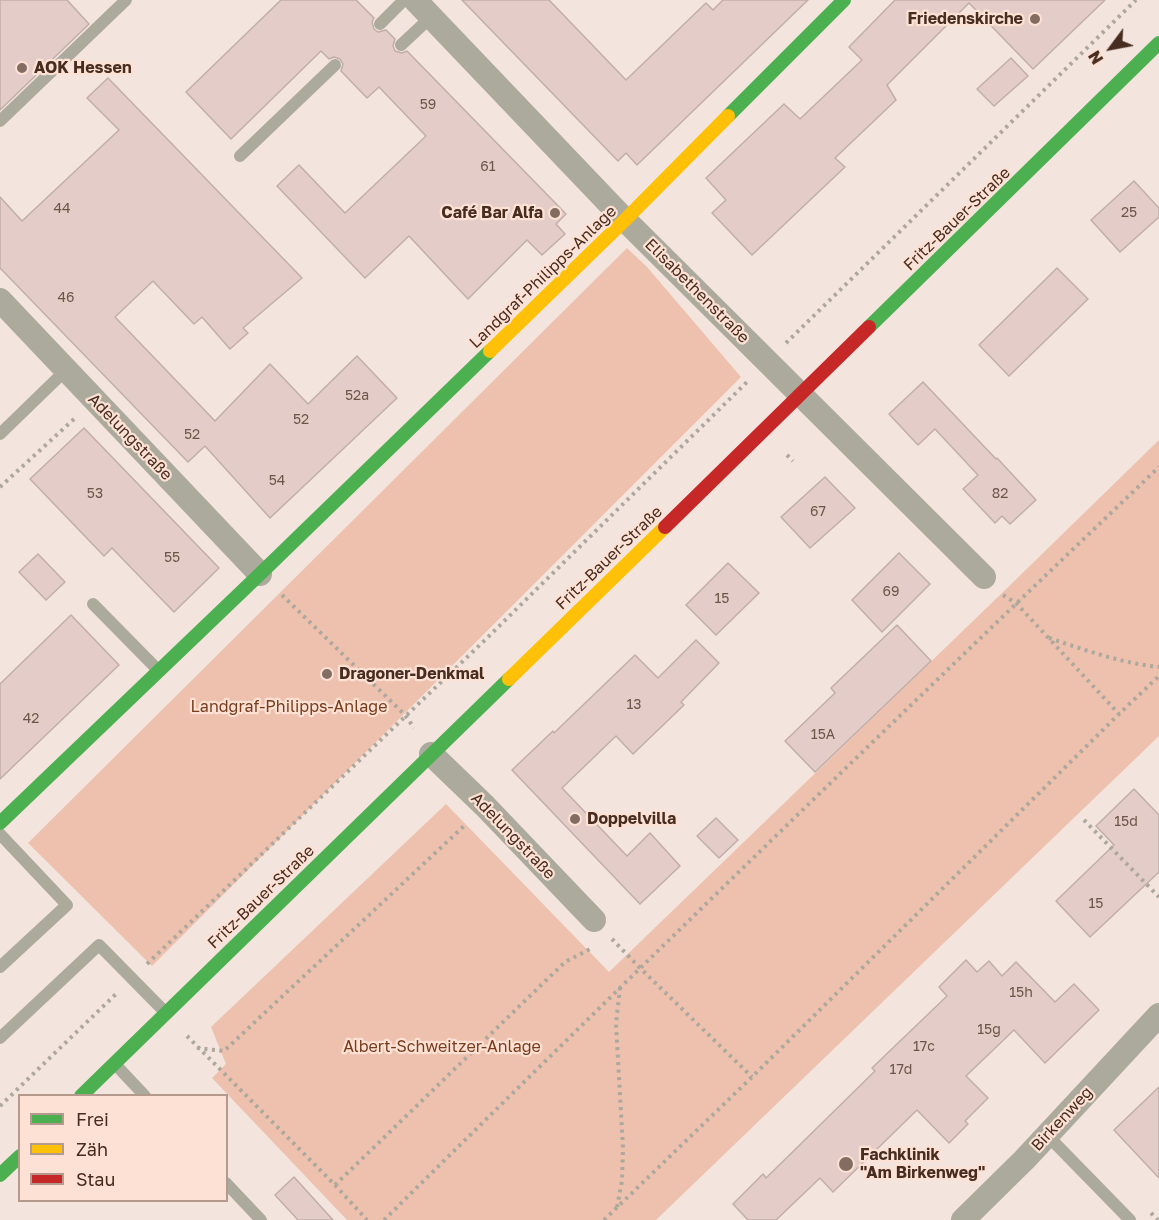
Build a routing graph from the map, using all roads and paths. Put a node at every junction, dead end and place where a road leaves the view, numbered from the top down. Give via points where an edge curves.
1 (126, 0) edge
2 (404, 0) edge
3 (844, 0) edge
4 (1136, 0) edge
5 (423, 9) edge
6 (380, 24) dead end
7 (1159, 44) edge
8 (401, 45) dead end
9 (336, 65) dead end
10 (0, 121) edge
11 (240, 156) dead end
12 (625, 220) junction
13 (0, 300) edge
14 (794, 336) dead end
15 (66, 370) junction
16 (745, 384) dead end
17 (801, 395) junction
18 (95, 400) junction
19 (0, 434) edge
20 (786, 454) dead end
21 (793, 461) dead end
22 (1159, 467) edge
23 (0, 487) edge
24 (260, 573) junction
25 (984, 577) joint
26 (1016, 603) junction
27 (93, 604) dead end
28 (294, 607) dead end
29 (1048, 638) junction
30 (1159, 667) edge
31 (159, 671) junction
32 (1159, 676) edge
33 (1119, 714) junction
34 (405, 716) junction
35 (431, 754) junction
36 (485, 806) junction
37 (1084, 820) dead end
38 (0, 823) edge
39 (0, 834) edge
40 (1159, 897) edge
41 (594, 920) joint
42 (593, 948) dead end
43 (0, 967) edge
44 (640, 968) junction
45 (133, 979) junction
46 (620, 987) junction
47 (166, 1012) junction
48 (1159, 1015) edge
49 (0, 1038) edge
50 (115, 1063) junction
51 (752, 1077) junction
52 (82, 1094) edge
53 (144, 1094) edge
54 (0, 1106) edge
55 (1047, 1135) junction
56 (18, 1158) edge
57 (0, 1175) edge
58 (228, 1185) edge
59 (335, 1185) junction
60 (617, 1208) junction
61 (261, 1220) edge
62 (367, 1220) edge
63 (384, 1220) edge
64 (604, 1220) edge
65 (963, 1220) edge
66 (1130, 1220) edge

1 - 10 lane
2 - 6 lane
3 - 12 main road, Landgraf-Philipps-Anlage
4 - 14 path
5 - 8 lane
5 - 12 street, Elisabethenstraße
7 - 17 main road, Fritz-Bauer-Straße
9 - 11 lane
12 - 17 street, Elisabethenstraße
12 - 24 main road, Landgraf-Philipps-Anlage
13 - 15 street, Adelungstraße
15 - 18 street, Adelungstraße
15 - 19 lane
16 - 34 path
17 - 25 street, Elisabethenstraße
17 - 35 main road, Fritz-Bauer-Straße
18 - 23 path
18 - 24 street, Adelungstraße
20 - 21 path
22 - 26 path
24 - 31 main road, Landgraf-Philipps-Anlage
25 - 26 path
26 - 29 path
26 - 44 path
27 - 31 lane
28 - 34 path
29 - 30 path via 1105,656
29 - 33 path
31 - 38 main road, Landgraf-Philipps-Anlage
32 - 33 path
33 - 51 path
34 - 35 path
34 - 45 path
35 - 36 street, Adelungstraße
35 - 47 main road, Fritz-Bauer-Straße
36 - 41 street, Adelungstraße
36 - 59 path via 224,1051 198,1048
37 - 40 path
39 - 43 lane via 67,905
41 - 44 path
42 - 59 path via 565,962
44 - 46 path
44 - 51 path
45 - 47 lane
45 - 49 lane via 99,945
45 - 54 path
46 - 60 path via 616,1024 623,1148
46 - 63 path
47 - 50 main road, Fritz-Bauer-Straße
48 - 55 street, Birkenweg
50 - 52 main road, Fritz-Bauer-Straße
50 - 53 lane
51 - 60 path
55 - 65 street, Birkenweg
55 - 66 lane
56 - 57 main road
58 - 61 lane
59 - 62 path
60 - 64 path

